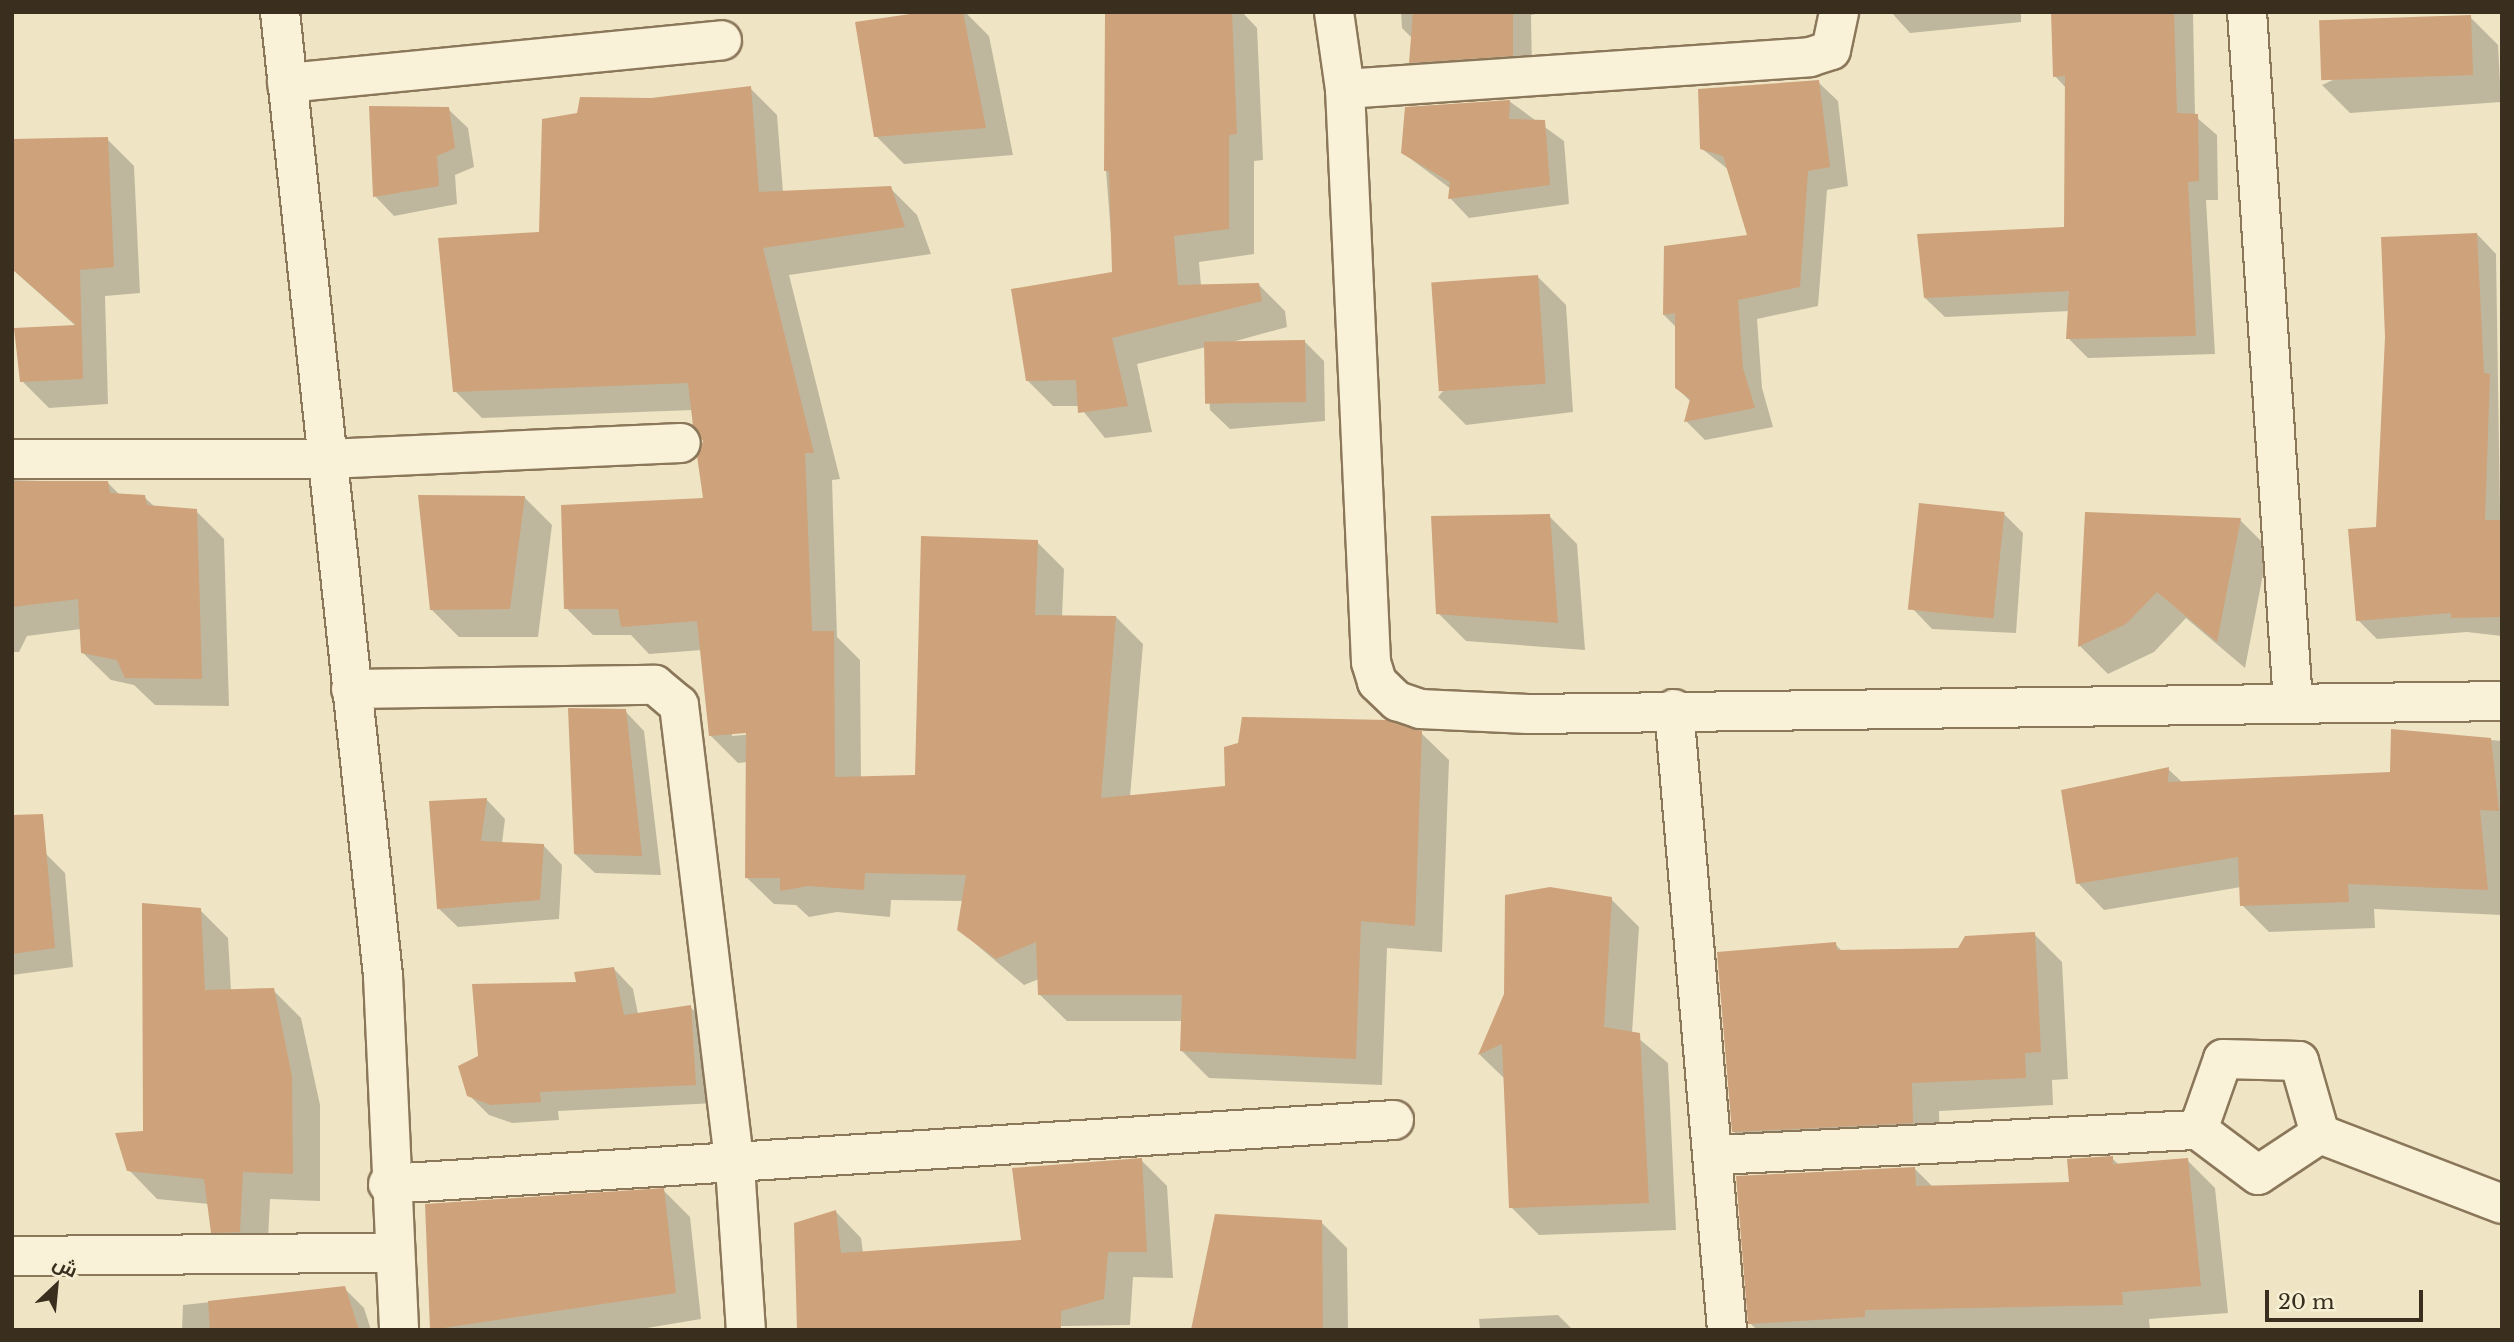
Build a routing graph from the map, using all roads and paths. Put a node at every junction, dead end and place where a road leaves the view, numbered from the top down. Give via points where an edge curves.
1 (280, 12) edge
2 (1334, 12) edge
3 (1839, 12) edge
4 (2247, 12) edge
5 (722, 40) dead end
6 (287, 83) junction
7 (1345, 89) junction
8 (681, 443) dead end
9 (12, 459) edge
10 (327, 459) junction
11 (351, 689) junction
12 (2502, 701) edge
13 (2293, 703) junction
14 (1674, 709) junction
15 (1394, 1120) dead end
16 (2199, 1130) junction
17 (2320, 1134) junction
18 (1717, 1155) junction
19 (735, 1166) junction
20 (388, 1184) junction
21 (2502, 1204) edge
22 (392, 1253) junction
23 (12, 1256) edge
24 (399, 1330) edge
25 (746, 1330) edge
26 (1727, 1330) edge

1 - 6 street
2 - 7 street
3 - 7 street via 1831,50 1811,57
4 - 13 street
5 - 6 street
6 - 10 street
7 - 14 street via 1366,607 1377,682 1397,701 1420,709 1528,715
8 - 10 street
9 - 10 street
10 - 11 street
11 - 19 street via 655,685 671,694 679,705
11 - 20 street via 383,976
12 - 13 street
13 - 14 street
14 - 18 street
15 - 19 street via 1071,1136
16 - 17 street via 2258,1175
16 - 17 street via 2223,1059 2299,1061
16 - 18 street
17 - 21 street
18 - 26 street
19 - 20 street
19 - 25 street
20 - 22 street
22 - 23 street
22 - 24 street

